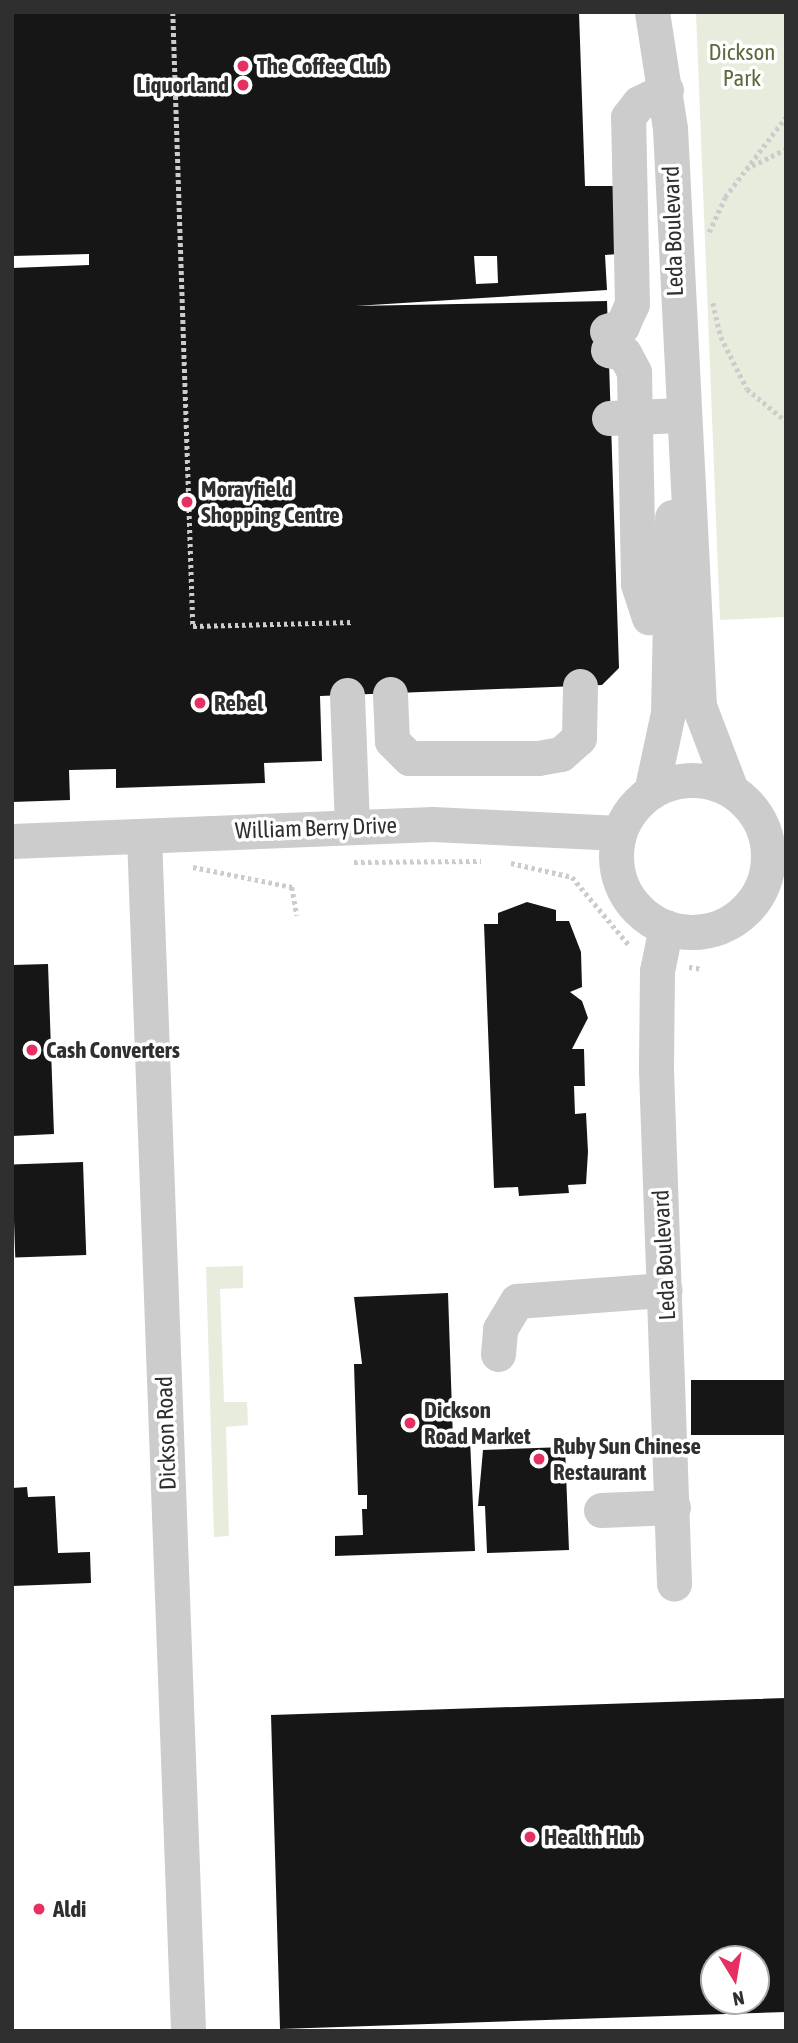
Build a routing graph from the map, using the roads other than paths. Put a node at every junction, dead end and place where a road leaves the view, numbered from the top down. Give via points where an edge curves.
1 (652, 12) edge
2 (666, 90) junction
3 (681, 415) junction
4 (609, 418) dead end
5 (683, 451) junction
6 (657, 623) junction
7 (697, 662) junction
8 (580, 686) dead end
9 (668, 690) junction
10 (390, 694) dead end
11 (347, 695) dead end
12 (731, 790) junction
13 (651, 792) junction
14 (352, 827) junction
15 (620, 833) junction
16 (144, 836) junction
17 (776, 837) edge
18 (12, 841) edge
19 (771, 901) edge
20 (666, 927) junction
21 (665, 1290) junction
22 (498, 1354) dead end
23 (673, 1507) junction
24 (601, 1510) dead end
25 (674, 1584) dead end
26 (188, 2031) edge

1 - 2 street, Leda Boulevard
2 - 3 street, Leda Boulevard
2 - 6 street, bridge via 633,109 625,148 632,304 622,326 607,340 624,354 634,372 638,584
3 - 4 street
3 - 5 street, Leda Boulevard
5 - 6 street, Leda Boulevard
5 - 7 street, Leda Boulevard
6 - 9 street, Leda Boulevard
7 - 9 street
7 - 12 street, Leda Boulevard via 702,724
8 - 10 street via 576,744 561,754 524,759 409,758 392,741
9 - 13 street, Leda Boulevard
11 - 14 street
12 - 13 street via 691,780
12 - 17 street
13 - 15 street
14 - 15 street, William Berry Drive via 483,824
14 - 16 street, William Berry Drive
15 - 20 street via 616,856 624,889 646,916
16 - 18 street, William Berry Drive
16 - 26 street, Dickson Road
17 - 19 street via 766,879
19 - 20 street via 715,929
20 - 21 street, Leda Boulevard via 657,961
21 - 22 street via 517,1301 500,1329
21 - 23 street, Leda Boulevard
23 - 24 street
23 - 25 street, Leda Boulevard

